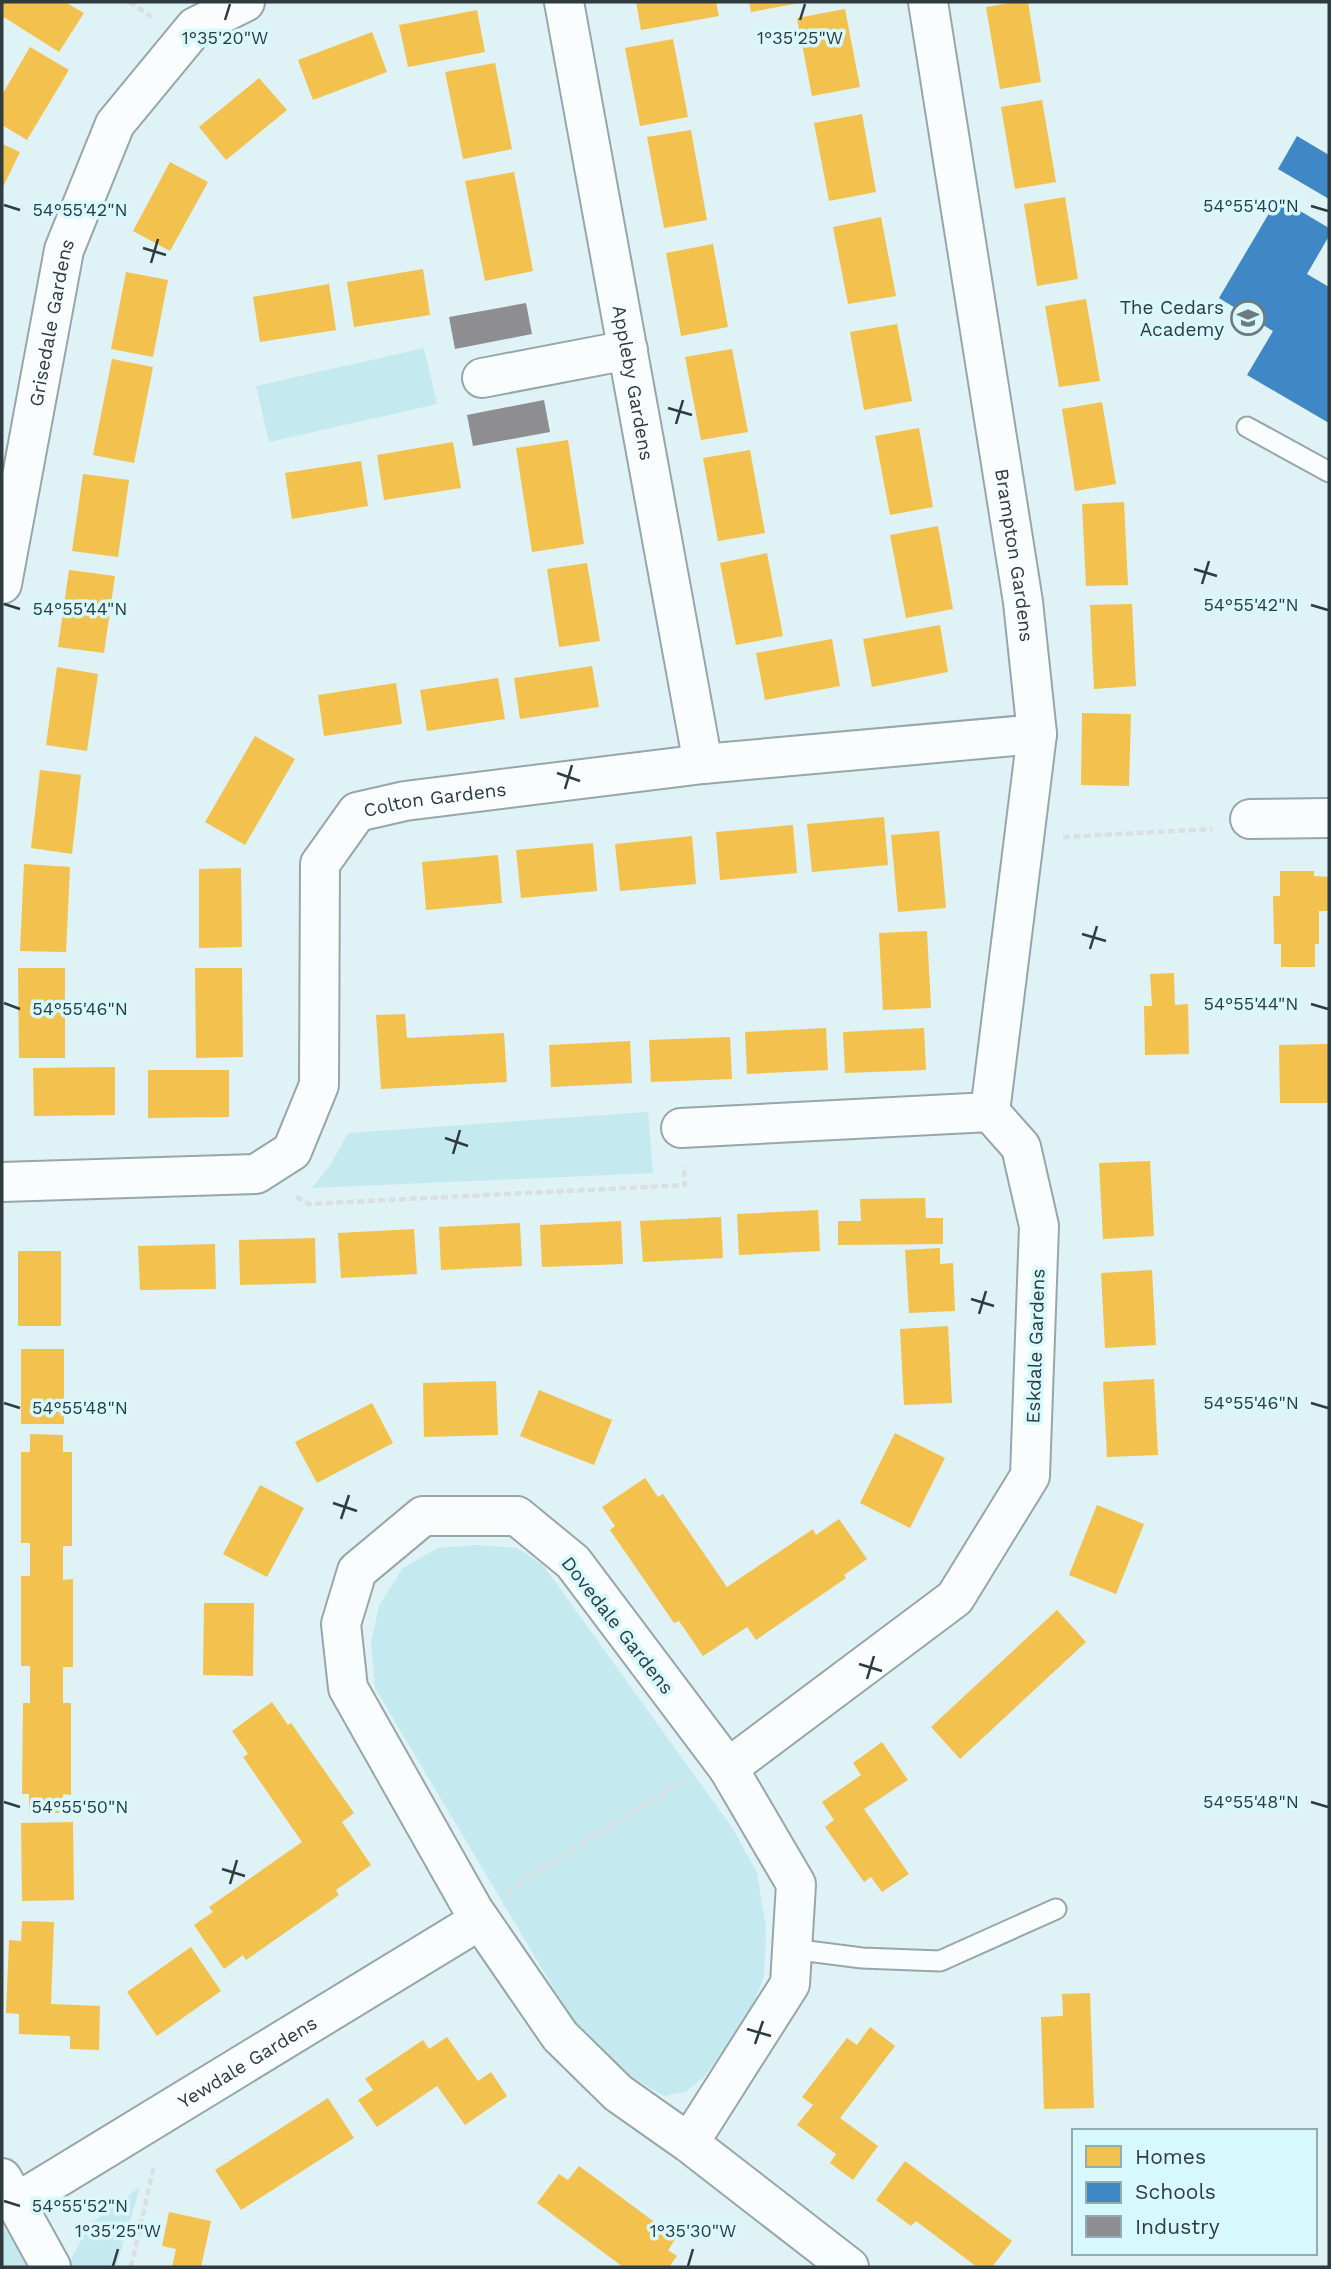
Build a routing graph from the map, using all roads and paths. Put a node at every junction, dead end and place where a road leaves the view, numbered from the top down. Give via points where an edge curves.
1 (245, 2) edge
2 (564, 2) edge
3 (928, 2) edge
4 (628, 350) junction
5 (482, 378) dead end
6 (1247, 427) dead end
7 (1329, 472) edge
8 (5, 547) edge
9 (2, 584) edge
10 (1037, 734) junction
11 (703, 764) junction
12 (1329, 818) edge
13 (1250, 820) joint
14 (1024, 839) junction
15 (990, 1112) junction
16 (681, 1128) joint
17 (256, 1174) junction
18 (2, 1182) edge
19 (724, 1763) junction
20 (1056, 1909) dead end
21 (477, 1916) junction
22 (792, 1949) junction
23 (167, 2111) junction
24 (689, 2143) junction
25 (9, 2190) edge
26 (51, 2267) edge
27 (131, 2267) edge
28 (849, 2267) edge

1 - 8 street, Grisedale Gardens via 195,27 115,124 64,250
2 - 4 street, Appleby Gardens
3 - 10 street, Brampton Gardens via 1023,602
4 - 5 street
4 - 11 street, Appleby Gardens
6 - 7 lane
8 - 9 street, Grisedale Gardens
10 - 11 street, Colton Gardens
10 - 14 street, Brampton Gardens
11 - 17 street, Colton Gardens via 405,801 358,812 320,864 319,1085 292,1151
12 - 13 street
13 - 14 path via 1231,828
14 - 15 street, Brampton Gardens
15 - 16 street
15 - 19 street, Eskdale Gardens via 1021,1147 1040,1226 1030,1476 955,1598
16 - 17 path via 685,1185 309,1204
17 - 18 street
19 - 21 path
19 - 21 street, Dovedale Gardens via 573,1562 517,1516 423,1516 357,1571 341,1624 348,1688
19 - 22 street, Dovedale Gardens via 796,1884
20 - 22 lane via 940,1961
21 - 23 street, Yewdale Gardens
21 - 24 street, Dovedale Gardens via 560,2035 618,2093
22 - 24 street, Dovedale Gardens via 790,1984
23 - 25 street, Yewdale Gardens
23 - 27 path
24 - 28 street, Dovedale Gardens
25 - 26 street

